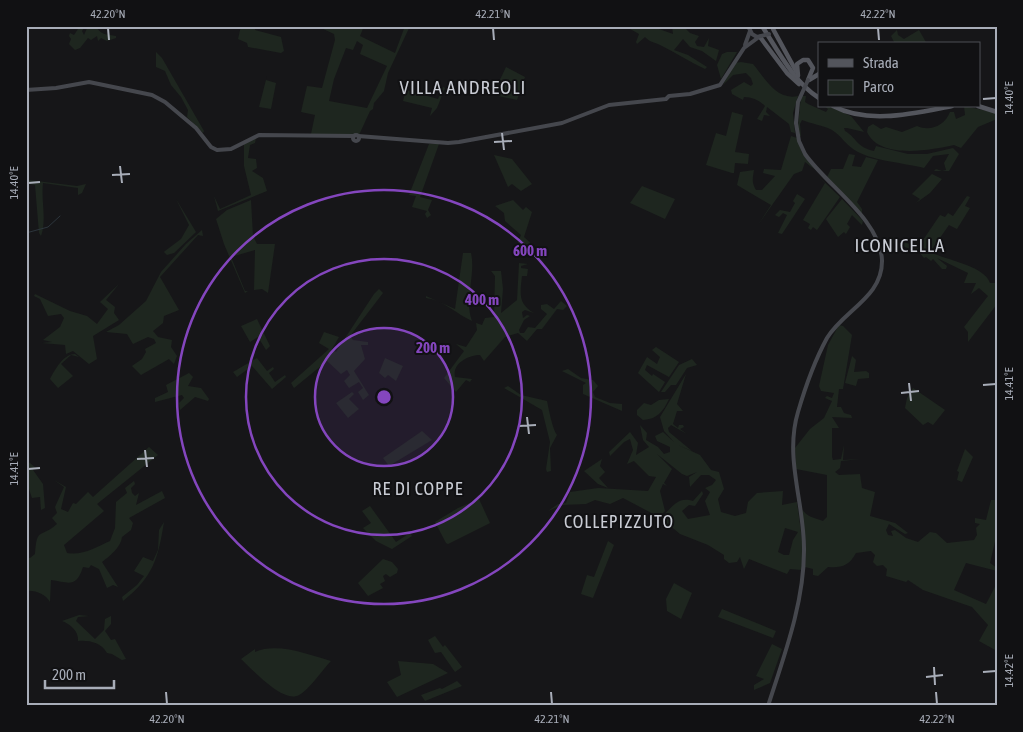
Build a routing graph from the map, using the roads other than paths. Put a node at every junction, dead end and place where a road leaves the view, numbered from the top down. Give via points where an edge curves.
1 (748, 26) edge
2 (762, 26) edge
3 (773, 28) edge
4 (750, 32) junction
5 (760, 37) junction
6 (744, 48) junction
7 (818, 75) edge
8 (799, 77) junction
9 (808, 80) junction
10 (26, 90) edge
11 (810, 92) junction
12 (818, 97) edge
13 (980, 107) edge
14 (839, 108) edge
15 (939, 108) edge
16 (997, 112) edge
17 (768, 706) edge

1 - 4 main road, bridge
2 - 8 main road
3 - 5 main road, bridge via 769,34
3 - 8 main road
4 - 5 main road, bridge
4 - 6 main road
5 - 6 main road
5 - 11 main road via 787,73
6 - 10 main road via 720,85 666,99 609,105 562,123 448,143 265,135 231,149 214,149 196,128 158,98 83,82 60,88
7 - 9 main road
8 - 9 main road via 797,64 808,60 813,68
8 - 11 main road
9 - 17 main road, bridge via 798,102 796,123 800,145 812,164 868,224 882,260 878,279 867,297 838,323 826,340 796,419 793,447 804,534 804,561 799,600
11 - 12 main road
13 - 16 main road
14 - 15 main road via 857,114 894,115

